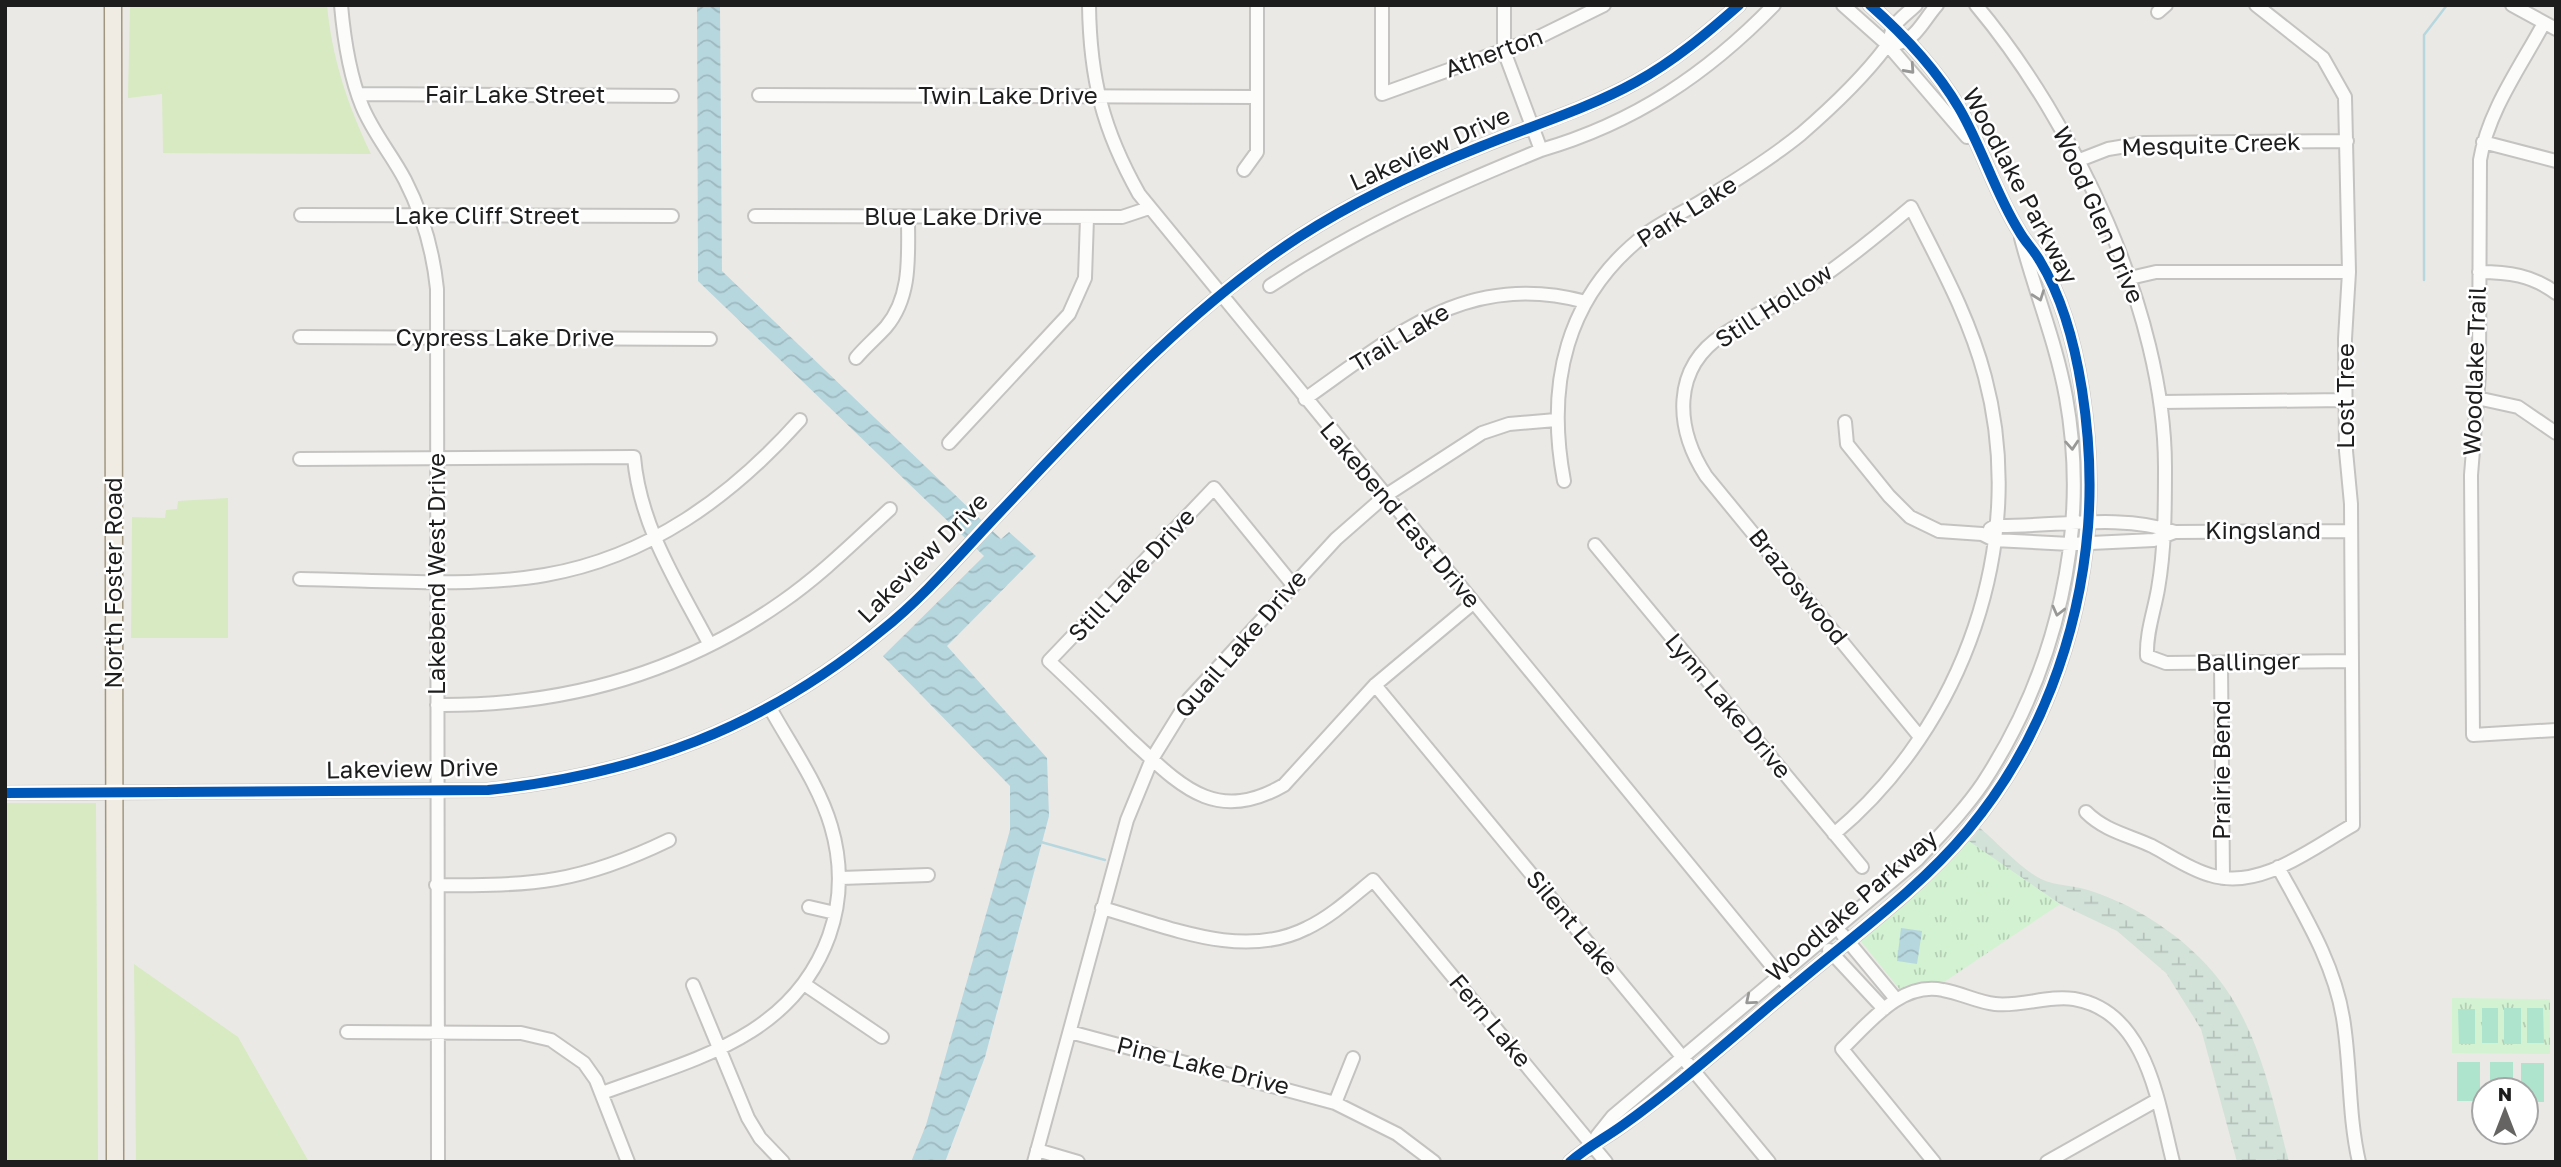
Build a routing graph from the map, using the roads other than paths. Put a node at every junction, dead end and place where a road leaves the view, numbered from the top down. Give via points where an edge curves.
1 (113, 5) edge
2 (341, 5) edge
3 (1089, 5) edge
4 (1257, 5) edge
5 (1382, 5) edge
6 (1504, 5) edge
7 (1604, 5) edge
8 (1739, 5) edge
9 (1774, 5) edge
10 (1843, 5) edge
11 (1870, 5) edge
12 (1916, 5) edge
13 (1976, 5) edge
14 (2256, 5) edge
15 (2512, 5) edge
16 (1929, 8) edge
17 (2550, 26) edge
18 (1893, 27) junction
19 (1907, 41) junction
20 (1888, 45) junction
21 (1504, 51) junction
22 (358, 94) junction
23 (759, 95) dead end
24 (672, 96) dead end
25 (1097, 96) junction
26 (1256, 97) junction
27 (1533, 127) junction
28 (2347, 141) junction
29 (2483, 142) junction
30 (1975, 145) junction
31 (1541, 150) junction
32 (2077, 161) junction
33 (2556, 161) edge
34 (1244, 170) dead end
35 (1149, 208) junction
36 (301, 215) dead end
37 (421, 216) junction
38 (672, 216) dead end
39 (755, 216) dead end
40 (908, 217) junction
41 (1087, 218) junction
42 (2019, 231) junction
43 (2350, 272) junction
44 (2479, 272) junction
45 (2130, 278) junction
46 (1270, 286) dead end
47 (2556, 293) edge
48 (1220, 295) junction
49 (1586, 302) junction
50 (300, 337) dead end
51 (437, 338) junction
52 (710, 339) dead end
53 (856, 358) dead end
54 (2477, 398) junction
55 (1304, 399) junction
56 (2346, 400) junction
57 (2160, 402) junction
58 (800, 420) dead end
59 (1556, 421) junction
60 (1844, 422) dead end
61 (1685, 432) joint
62 (2556, 433) edge
63 (949, 443) dead end
64 (300, 459) dead end
65 (437, 460) junction
66 (1564, 481) dead end
67 (1385, 496) junction
68 (890, 509) dead end
69 (2071, 523) junction
70 (2088, 523) junction
71 (2122, 524) junction
72 (2034, 525) junction
73 (1996, 526) junction
74 (2351, 530) junction
75 (2167, 532) junction
76 (1988, 537) junction
77 (655, 539) junction
78 (2122, 541) junction
79 (2034, 542) junction
80 (2087, 543) junction
81 (2070, 544) junction
82 (1595, 545) dead end
83 (300, 579) dead end
84 (437, 580) junction
85 (1293, 585) junction
86 (1473, 603) junction
87 (710, 645) junction
88 (2147, 656) joint
89 (2351, 661) junction
90 (2221, 663) junction
91 (1375, 685) junction
92 (437, 705) junction
93 (770, 708) junction
94 (2556, 730) edge
95 (1920, 737) junction
96 (1152, 759) junction
97 (437, 792) junction
98 (5, 793) edge
99 (115, 794) junction
100 (2086, 812) dead end
101 (1834, 834) junction
102 (668, 840) dead end
103 (1861, 867) dead end
104 (2278, 867) junction
105 (928, 875) dead end
106 (841, 878) junction
107 (2223, 878) junction
108 (436, 885) junction
109 (809, 907) dead end
110 (1102, 908) junction
111 (835, 913) junction
112 (1837, 929) junction
113 (1847, 941) junction
114 (1821, 942) junction
115 (1832, 954) junction
116 (1869, 966) junction
117 (1779, 976) junction
118 (1855, 978) junction
119 (694, 985) dead end
120 (804, 985) junction
121 (1790, 988) junction
122 (1896, 999) junction
123 (1884, 1009) junction
124 (437, 1031) junction
125 (347, 1032) dead end
126 (1070, 1032) junction
127 (882, 1037) dead end
128 (719, 1049) junction
129 (1682, 1056) junction
130 (1353, 1059) dead end
131 (1693, 1070) junction
132 (602, 1093) junction
133 (2157, 1100) junction
134 (1335, 1103) junction
135 (1591, 1144) junction
136 (1035, 1156) edge
137 (115, 1162) edge
138 (438, 1162) edge
139 (628, 1162) edge
140 (783, 1162) edge
141 (1078, 1162) edge
142 (1434, 1162) edge
143 (1570, 1162) edge
144 (1606, 1162) edge
145 (1769, 1162) edge
146 (1934, 1162) edge
147 (2047, 1162) edge
148 (2173, 1162) edge
149 (2359, 1162) edge

1 - 99 main road, North Foster Road
2 - 22 street, Lakebend West Drive
3 - 25 street, Lakebend East Drive
4 - 26 street
5 - 21 street, Atherton via 1382,94
6 - 21 street
7 - 21 street, Atherton
8 - 27 street, Lakeview Drive via 1690,48 1636,82
9 - 31 street via 1729,49 1658,102 1605,128
10 - 20 street, Woodlake Parkway
11 - 18 street, Woodlake Parkway
12 - 18 street
13 - 32 street, Wood Glen Drive via 2037,86
14 - 28 street, Lost Tree via 2333,70 2345,97
15 - 17 street
16 - 19 street
17 - 29 street, Woodlake Trail via 2494,115
18 - 19 street, Woodlake Parkway
18 - 20 street, Park Lake
19 - 20 street
19 - 30 street, Woodlake Parkway via 1961,111
20 -> 30 street, Woodlake Parkway
20 - 49 street, Park Lake via 1800,134 1747,174 1628,249
21 - 27 street
22 - 24 street, Fair Lake Street
22 - 37 street, Lakebend West Drive
23 - 25 street, Twin Lake Drive
25 - 26 street, Twin Lake Drive
25 - 35 street, Lakebend East Drive via 1122,164
26 - 34 street via 1257,152
27 - 31 street
27 - 48 street, Lakeview Drive via 1360,201 1301,236
28 - 32 street, Mesquite Creek via 2144,143 2108,149
28 - 43 street, Lost Tree
29 - 33 street
29 - 44 street, Woodlake Trail
30 - 42 street, Woodlake Parkway
31 - 46 street via 1396,211
32 - 45 street, Wood Glen Drive
35 - 41 street, Blue Lake Drive via 1122,217
35 - 48 street, Lakebend East Drive
36 - 37 street, Lake Cliff Street
37 - 38 street, Lake Cliff Street
37 - 51 street, Lakebend West Drive via 434,262
39 - 40 street, Blue Lake Drive
40 - 41 street, Blue Lake Drive
40 - 53 street via 908,267 901,299 885,327
41 - 63 street via 1086,278 1069,314
42 -> 69 street, Woodlake Parkway via 2067,399 2074,489
42 - 70 street, Woodlake Parkway via 2041,262 2073,349 2088,440
43 - 45 street via 2156,272
43 - 56 street, Lost Tree
44 - 47 street via 2527,276
44 - 54 street, Woodlake Trail
45 - 57 street, Wood Glen Drive
48 - 55 street, Lakebend East Drive
48 - 93 street, Lakeview Drive via 1126,380 883,630 826,674
49 - 55 street, Trail Lake via 1529,291 1455,304 1384,344
49 - 59 street, Park Lake via 1560,371
50 - 51 street, Cypress Lake Drive
51 - 52 street, Cypress Lake Drive
51 - 65 street, Lakebend West Drive
54 - 62 street via 2518,407
54 - 94 street, Woodlake Trail via 2471,475 2473,735
55 - 67 street, Lakebend East Drive
56 - 57 street
56 - 74 street, Lost Tree
57 - 75 street, Wood Glen Drive
58 - 77 street via 745,476 682,525
59 - 66 street, Park Lake
59 - 67 street, Quail Lake Drive via 1509,424 1482,433
60 - 76 street, Kingsland via 1847,444 1910,517 1939,531
61 - 73 street, Still Hollow via 1682,410 1691,373 1712,344 1831,271 1911,207 1962,309 1986,380 1996,444
61 - 95 street, Brazoswood via 1706,476
64 - 65 street
65 - 77 street via 634,457 641,507
65 - 84 street, Lakebend West Drive
67 - 85 street, Quail Lake Drive
67 - 86 street, Lakebend East Drive
68 - 87 street via 810,582
69 - 70 street, Kingsland
69 - 72 street, Kingsland
69 - 81 street, Woodlake Parkway
70 - 71 street, Kingsland
70 - 80 street, Woodlake Parkway
71 - 75 street, Kingsland
71 - 78 street
72 - 73 street, Kingsland
72 - 79 street
73 - 76 street
74 - 75 street, Kingsland
74 - 89 street, Lost Tree
75 - 78 street, Kingsland
75 - 88 street, Wood Glen Drive via 2146,640
76 - 79 street, Kingsland
76 - 95 street via 1987,582 1970,643 1938,713
77 - 84 street via 610,559 544,575
77 - 87 street
78 - 80 street, Kingsland
79 - 81 street, Kingsland
80 - 81 street, Kingsland
80 - 113 street, Woodlake Parkway via 2066,648 2038,719 2013,766 1967,832 1928,873
81 -> 112 street, Woodlake Parkway via 2050,643 1999,757 1954,821 1917,860
82 - 101 street, Lynn Lake Drive
83 - 84 street
84 - 92 street, Lakebend West Drive
85 - 96 street, Quail Lake Drive via 1189,699
85 - 96 street, Still Lake Drive via 1214,488 1049,661
86 - 91 street
86 - 117 street, Lakebend East Drive
87 - 92 street via 638,676 567,694 495,706
88 - 90 street, Ballinger via 2166,663
89 - 90 street, Ballinger
89 - 104 street, Lost Tree via 2353,825
90 - 107 street, Prairie Bend
91 - 96 street via 1300,772 1259,798 1230,802 1202,797
91 - 129 street, Silent Lake
92 - 97 street, Lakebend West Drive
93 - 97 street, Lakeview Drive via 677,750 607,771 535,785
93 - 106 street via 830,823
95 - 101 street via 1880,790
96 - 110 street, Quail Lake Drive via 1127,820
97 - 99 street, Lakeview Drive
97 - 108 street, Lakebend West Drive
98 - 99 street, Lakeview Drive
99 - 137 main road, North Foster Road
100 - 107 street via 2100,826 2154,847 2195,870
101 - 103 street, Lynn Lake Drive
102 - 108 street via 620,863 557,881
104 - 107 street via 2256,876
104 - 149 street via 2321,948 2343,1015
105 - 106 street
106 - 111 street
108 - 124 street, Lakebend West Drive
109 - 111 street
110 - 126 street, Quail Lake Drive
110 - 135 street, Fern Lake via 1224,941 1266,941 1327,917 1373,880
111 - 120 street via 824,948
112 - 113 street
112 - 114 street, Woodlake Parkway
113 - 115 street, Woodlake Parkway
113 - 116 street
114 - 115 street
114 - 117 street, Woodlake Parkway
115 - 118 street
115 - 121 street, Woodlake Parkway
116 - 118 street
116 - 122 street
117 - 121 street, Lakebend East Drive
117 -> 129 street, Woodlake Parkway
118 - 123 street
119 - 128 street
120 - 127 street
120 - 128 street via 760,1028
121 - 131 street, Woodlake Parkway
122 - 123 street
122 - 133 street via 1914,991 1940,989 1994,1004 2060,999 2092,1004 2126,1029 2142,1055
123 - 146 street via 1842,1049
124 - 125 street
124 - 132 street via 521,1033 551,1040 584,1063
124 - 138 street, Lakebend West Drive
126 - 134 street, Pine Lake Drive
126 - 136 street, Quail Lake Drive
128 - 132 street
128 - 140 street via 753,1128
129 - 131 street, Silent Lake
129 - 135 street, Woodlake Parkway via 1613,1116
130 - 134 street
131 - 135 street, Woodlake Parkway
131 - 145 street, Silent Lake
132 - 139 street
133 - 147 street
133 - 148 street
134 - 142 street, Pine Lake Drive via 1397,1134
135 - 143 street, Woodlake Parkway
135 - 144 street, Fern Lake
136 - 141 street

